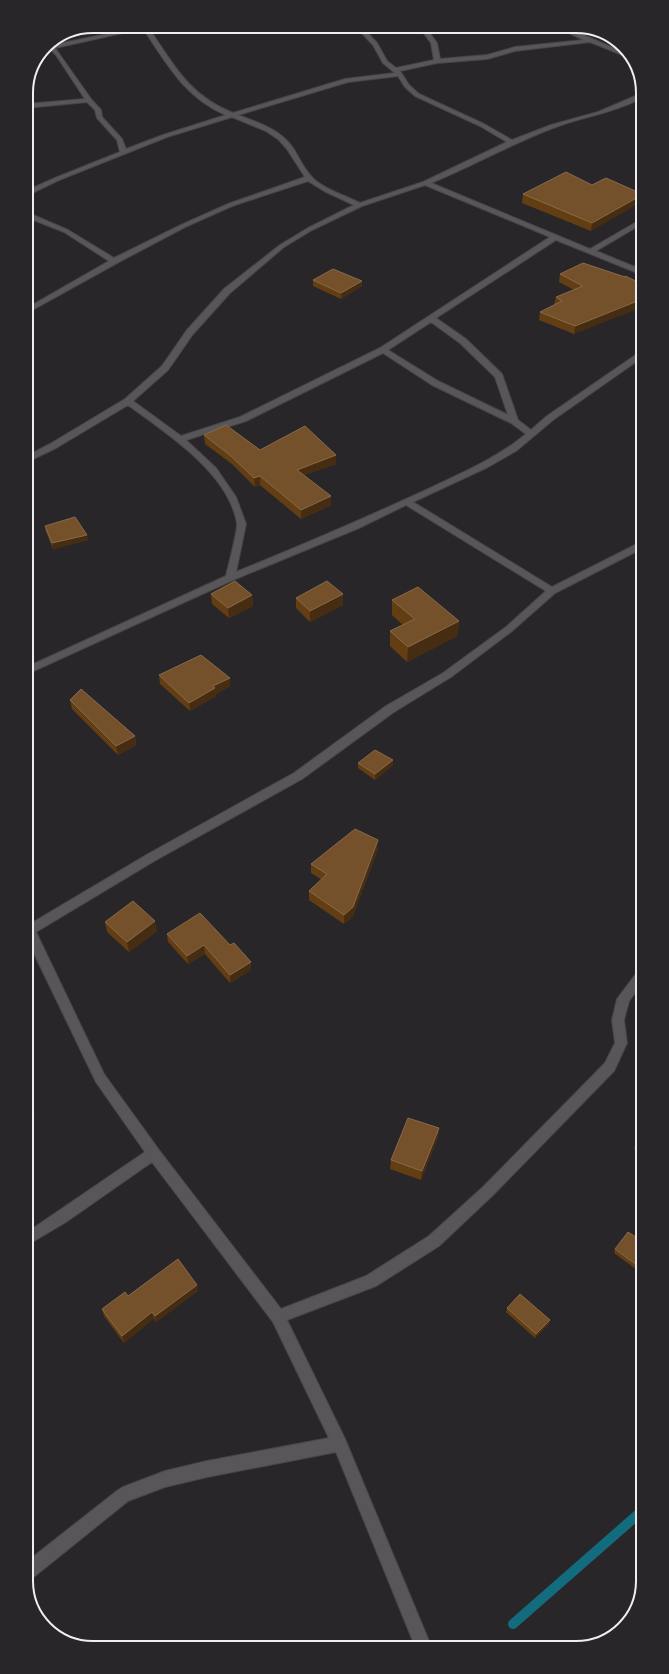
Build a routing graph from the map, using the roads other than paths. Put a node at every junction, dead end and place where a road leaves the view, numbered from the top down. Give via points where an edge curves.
1 (116, 33) edge
2 (149, 33) edge
3 (365, 33) edge
4 (427, 33) edge
5 (571, 33) edge
6 (588, 41) junction
7 (60, 43) edge
8 (53, 49) edge
9 (621, 54) edge
10 (437, 61) junction
11 (398, 72) junction
12 (636, 98) edge
13 (89, 100) junction
14 (33, 105) edge
15 (234, 115) junction
16 (512, 142) junction
17 (123, 152) junction
18 (309, 178) junction
19 (425, 183) junction
20 (33, 191) edge
21 (360, 205) junction
22 (33, 217) edge
23 (636, 224) edge
24 (555, 237) junction
25 (590, 252) junction
26 (114, 261) junction
27 (636, 270) edge
28 (33, 308) edge
29 (431, 318) junction
30 (383, 350) junction
31 (636, 359) edge
32 (128, 401) junction
33 (514, 421) junction
34 (532, 434) junction
35 (180, 439) junction
36 (33, 456) edge
37 (407, 502) junction
38 (636, 549) edge
39 (230, 578) junction
40 (552, 591) junction
41 (33, 668) edge
42 (33, 927) edge
43 (33, 941) edge
44 (636, 982) edge
45 (154, 1154) junction
46 (33, 1235) edge
47 (278, 1317) junction
48 (340, 1444) junction
49 (33, 1567) edge
50 (421, 1641) edge

1 - 7 street
2 - 15 street via 180,78 198,98 214,108
3 - 11 street via 375,44 384,62
4 - 10 street via 434,43
5 - 6 street
6 - 9 street
6 - 10 street via 515,49 487,57
8 - 13 street
10 - 11 street
11 - 15 street via 347,80
11 - 16 street via 407,86 423,98
12 - 16 street
13 - 14 street
13 - 17 street via 98,110 99,117 120,140
15 - 17 street
15 - 18 street via 277,135 288,145
16 - 19 street
17 - 20 street
18 - 21 street
18 - 26 street via 230,205
19 - 21 street
19 - 24 street
21 - 32 street via 310,229 282,246 226,291 190,332 165,368
22 - 26 street via 66,231
23 - 25 street
24 - 25 street
24 - 29 street
25 - 27 street
26 - 28 street
29 - 30 street
29 - 33 street via 463,341 499,376
30 - 33 street via 435,383
30 - 35 street via 243,419
31 - 34 street via 550,418
32 - 35 street
32 - 36 street
33 - 34 street
34 - 37 street via 486,465
35 - 39 street via 213,470 232,497 242,524
37 - 39 street
37 - 40 street
38 - 40 street
39 - 41 street
40 - 42 street via 509,629 446,675 390,709 298,776
43 - 45 street via 100,1078
44 - 47 street via 623,1000 618,1020 621,1043 610,1067 488,1191 434,1241 371,1281
45 - 46 street
45 - 47 street
47 - 48 street
48 - 49 street via 164,1479 123,1495
48 - 50 street

